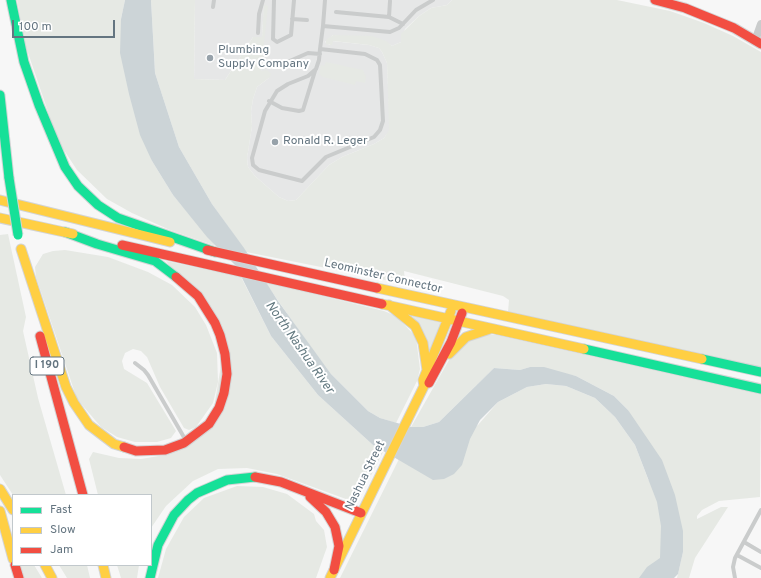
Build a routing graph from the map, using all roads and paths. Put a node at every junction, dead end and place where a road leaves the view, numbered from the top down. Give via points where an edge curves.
1 (11, 0) edge
2 (214, 0) edge
3 (263, 0) edge
4 (274, 0) edge
5 (294, 0) edge
6 (325, 0) edge
7 (433, 0) edge
8 (655, 0) edge
9 (390, 1) dead end
10 (686, 4) edge
11 (213, 7) dead end
12 (336, 12) dead end
13 (389, 17) junction
14 (292, 19) junction
15 (306, 20) dead end
16 (403, 24) junction
17 (761, 24) edge
18 (323, 26) junction
19 (258, 33) dead end
20 (759, 41) edge
21 (320, 49) junction
22 (320, 54) junction
23 (276, 67) dead end
24 (316, 69) junction
25 (0, 95) edge
26 (270, 101) junction
27 (0, 200) edge
28 (0, 218) edge
29 (65, 232) junction
30 (181, 243) junction
31 (21, 250) junction
32 (389, 305) junction
33 (452, 306) junction
34 (464, 308) junction
35 (449, 318) junction
36 (459, 320) junction
37 (492, 328) junction
38 (136, 363) dead end
39 (427, 370) junction
40 (761, 372) edge
41 (427, 384) junction
42 (761, 389) edge
43 (187, 441) junction
44 (0, 489) edge
45 (304, 492) junction
46 (83, 494) edge
47 (12, 508) edge
48 (761, 510) edge
49 (0, 511) edge
50 (361, 514) junction
51 (744, 542) junction
52 (761, 552) edge
53 (12, 555) edge
54 (737, 555) junction
55 (15, 566) edge
56 (46, 566) edge
57 (103, 566) edge
58 (761, 568) edge
59 (332, 574) edge
60 (19, 578) edge
61 (52, 578) edge
62 (106, 578) edge
63 (150, 578) edge
64 (735, 578) edge

1 - 30 main road via 26,69 50,134 71,176 89,197 112,214
2 - 11 lane
3 - 19 lane
4 - 14 lane via 275,41 291,35
5 - 14 lane
6 - 18 lane
7 - 16 lane via 416,10
8 - 10 main road
9 - 13 lane
10 - 20 main road
12 - 13 lane
13 - 16 lane
14 - 15 lane
16 - 18 lane via 390,32
17 - 20 street
18 - 21 lane
21 - 22 lane
21 - 26 lane via 366,54 377,60 380,65 383,121 376,135 326,157 302,181 262,171 253,165 252,158 260,122
22 - 23 lane via 308,53
22 - 24 lane
24 - 26 lane via 308,76 280,89
24 - 26 lane via 303,110 282,108
25 - 31 main road, I 190, bridge via 9,178
27 - 30 main road
28 - 29 main road
29 - 32 main road
29 - 43 main road via 154,261 182,281 202,301 220,335 225,354 224,393 218,408 200,432
30 - 33 main road, Leominster Connector
31 - 43 main road via 66,387 89,425 114,444 136,451 166,450
31 - 46 main road, I 190 via 48,372
32 - 35 main road
32 - 39 main road via 415,326 423,343
33 - 34 main road, Leominster Connector
33 - 35 main road, Nashua Street
34 - 36 main road, Nashua Street
34 - 40 main road, Leominster Connector
35 - 36 main road
35 - 39 main road, Nashua Street
36 - 37 main road
36 - 41 main road, Nashua Street
37 - 41 main road via 461,340 437,375
37 - 42 main road
38 - 43 lane via 148,375
39 - 41 main road, Nashua Street via 423,380
41 - 50 main road, Nashua Street
44 - 47 main road
45 - 50 main road
45 - 59 main road via 326,512 335,527 339,546
45 - 63 main road via 281,482 255,477 227,480 203,490 180,507 166,527 153,561
48 - 51 lane
49 - 53 main road
50 - 59 main road, Nashua Street
51 - 52 lane
51 - 54 lane
54 - 58 lane
54 - 64 lane via 733,567
55 - 60 main road
56 - 61 main road
57 - 62 main road

